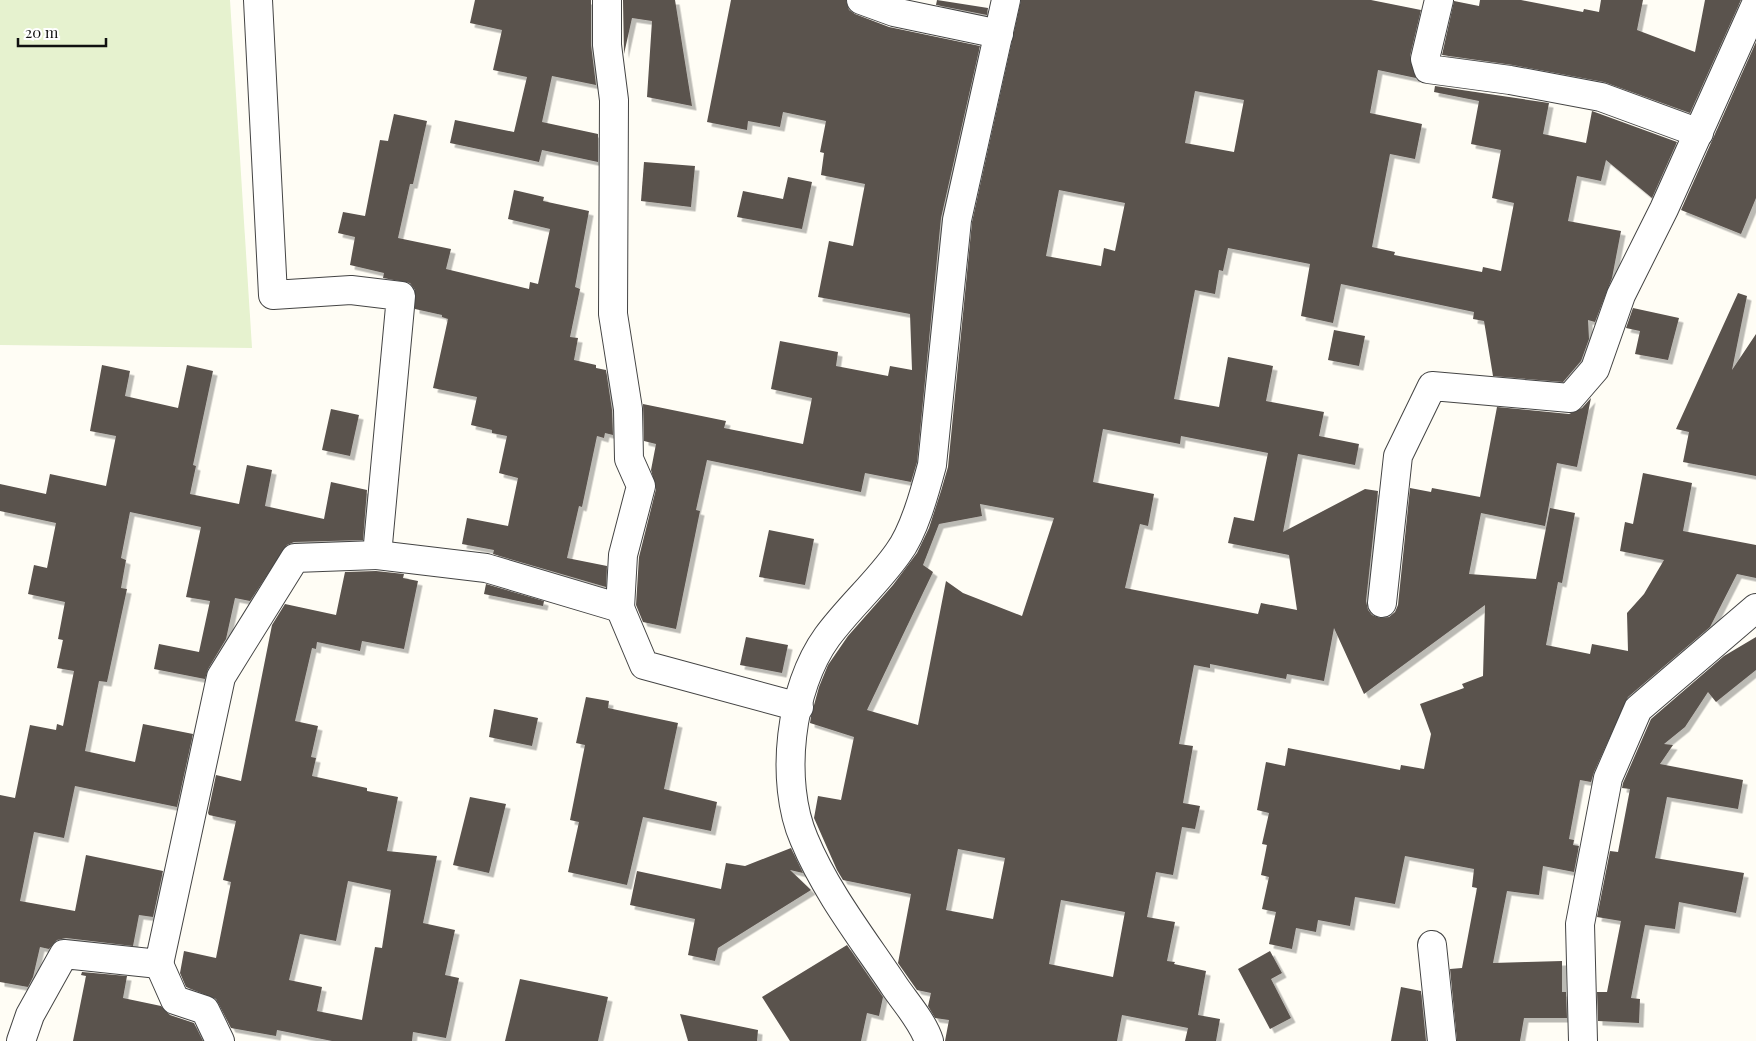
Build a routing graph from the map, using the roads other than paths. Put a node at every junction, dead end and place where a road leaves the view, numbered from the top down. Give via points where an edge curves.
1 (258, 0) edge
2 (607, 0) edge
3 (862, 0) edge
4 (1006, 0) edge
5 (1439, 0) edge
6 (1756, 4) edge
7 (999, 34) junction
8 (1699, 133) junction
9 (377, 555) junction
10 (1382, 603) dead end
11 (620, 608) junction
12 (1756, 608) edge
13 (798, 707) junction
14 (1432, 945) dead end
15 (159, 964) junction
16 (21, 1041) edge
17 (220, 1041) edge
18 (929, 1041) edge
19 (1442, 1041) edge
20 (1583, 1041) edge

1 - 9 street via 273,294 351,290 401,296
2 - 11 street via 606,45 614,100 613,314 628,409 629,459 641,486 623,555
3 - 7 street via 894,12
4 - 7 street
5 - 8 street via 1425,59 1428,69 1601,96
6 - 8 street
7 - 13 street via 957,220 932,465 922,501 899,552 827,638 805,678
8 - 10 street via 1621,295 1595,369 1570,398 1432,386 1398,456
9 - 11 street via 486,568
9 - 15 street via 295,558 221,677
11 - 13 street via 644,665
12 - 20 street via 1638,709 1608,778 1580,924
13 - 18 street via 790,771 793,807 804,839 828,886
14 - 19 street
15 - 16 street via 64,954 30,1015
15 - 17 street via 175,1000 205,1010

